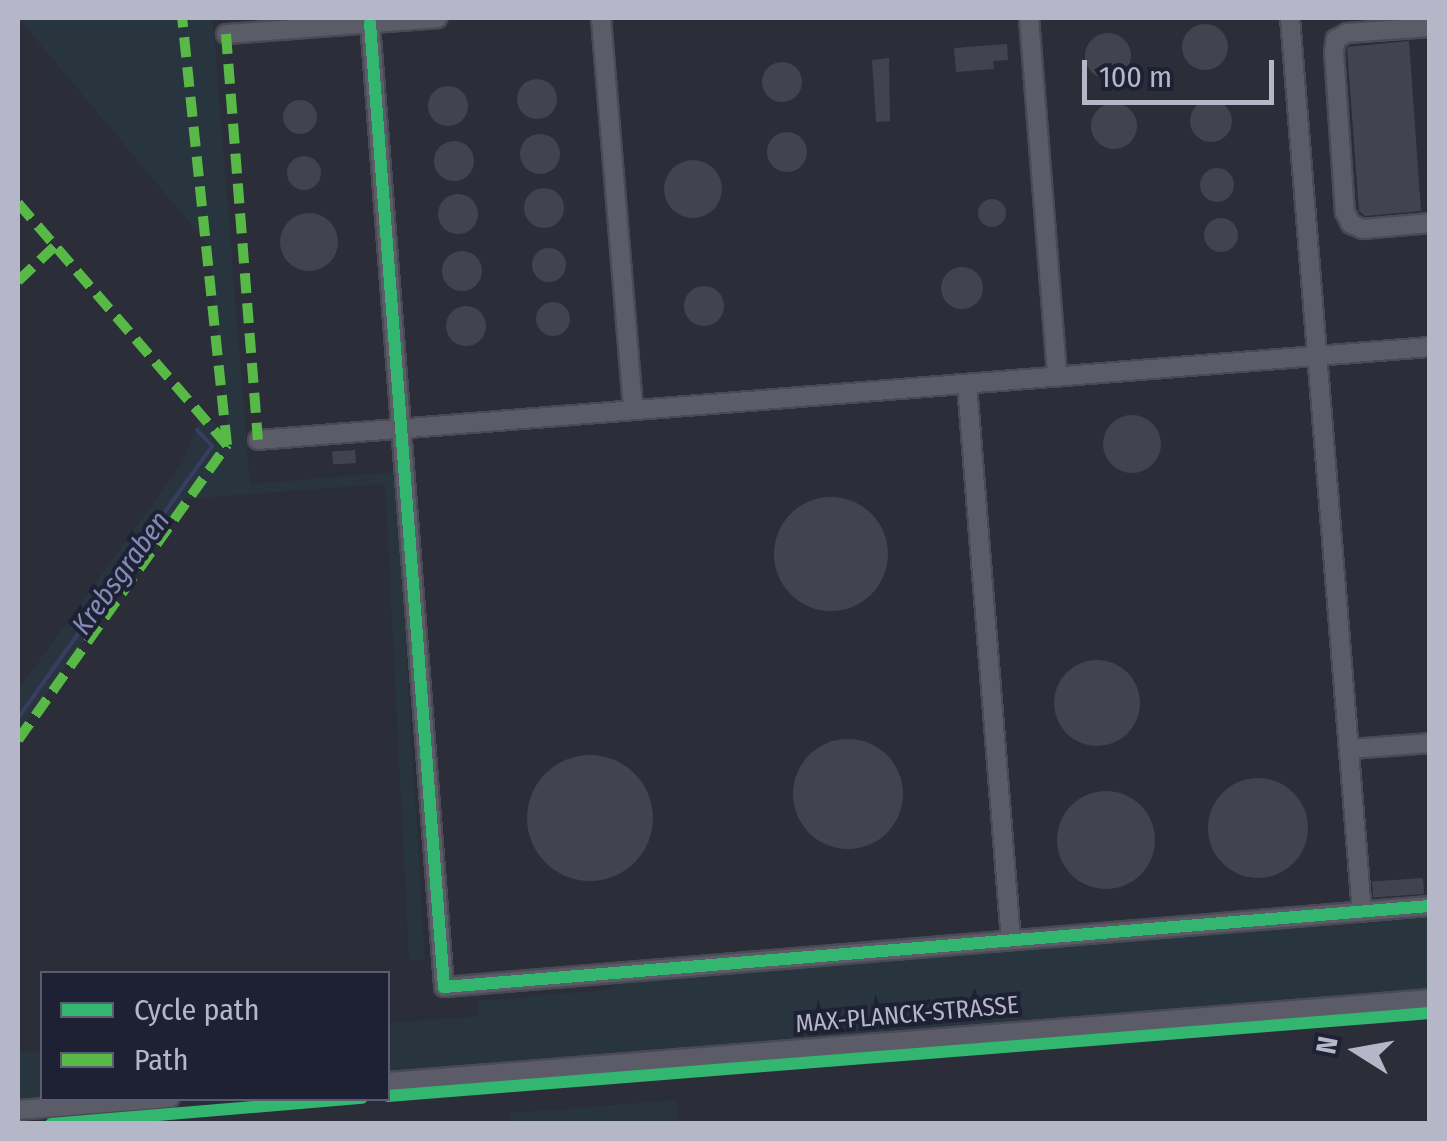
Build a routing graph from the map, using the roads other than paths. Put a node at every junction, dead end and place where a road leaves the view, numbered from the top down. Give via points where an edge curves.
1 (436, 18) edge
2 (601, 18) edge
3 (1029, 18) edge
4 (1290, 18) edge
5 (370, 23) junction
6 (1430, 26) edge
7 (226, 34) dead end
8 (1430, 223) edge
9 (1430, 347) edge
10 (1316, 356) junction
11 (1057, 377) junction
12 (967, 384) junction
13 (633, 410) junction
14 (402, 428) junction
15 (258, 440) dead end
16 (1430, 743) edge
17 (1349, 749) junction
18 (1430, 906) edge
19 (1362, 912) junction
20 (1011, 940) junction
21 (1430, 999) edge
22 (390, 1082) edge
23 (132, 1101) edge
24 (18, 1110) edge

1 - 5 street
2 - 13 street
3 - 11 street
4 - 10 street
5 - 7 street
5 - 14 street
6 - 8 street via 1346,32 1334,52 1351,224
9 - 10 street
10 - 11 street
10 - 17 street
11 - 12 street
12 - 13 street
12 - 20 street
13 - 14 street
14 - 15 street
14 - 20 street via 444,987
16 - 17 street
17 - 19 street
18 - 19 street
19 - 20 street
21 - 22 street, MAX-PLANCK-STRASSE
23 - 24 street

